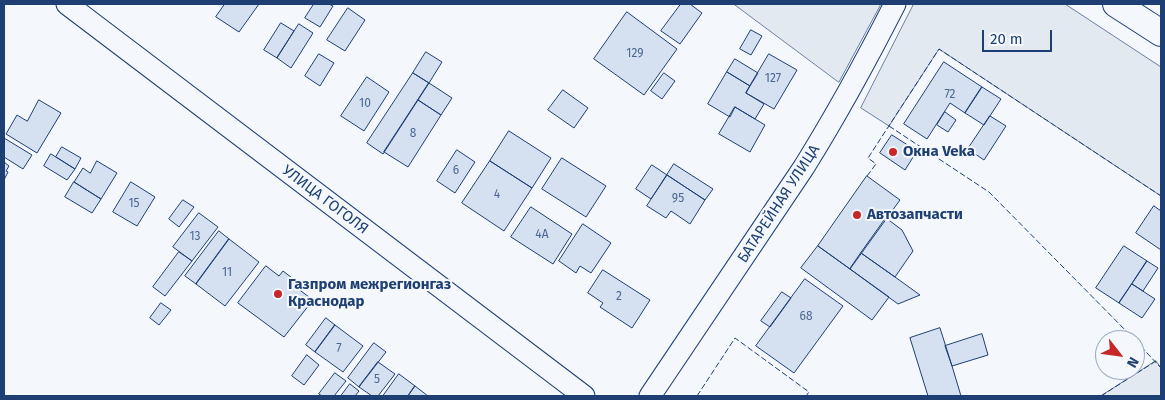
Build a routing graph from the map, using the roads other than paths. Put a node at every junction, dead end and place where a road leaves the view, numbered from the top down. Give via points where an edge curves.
1 (67, 4) edge
2 (895, 4) edge
3 (1116, 4) edge
4 (1161, 33) edge
5 (584, 396) edge
6 (650, 396) edge

1 - 5 street, УЛИЦА ГОГОЛЯ
2 - 6 street, БАТАРЕЙНАЯ УЛИЦА via 826,132
3 - 4 street

